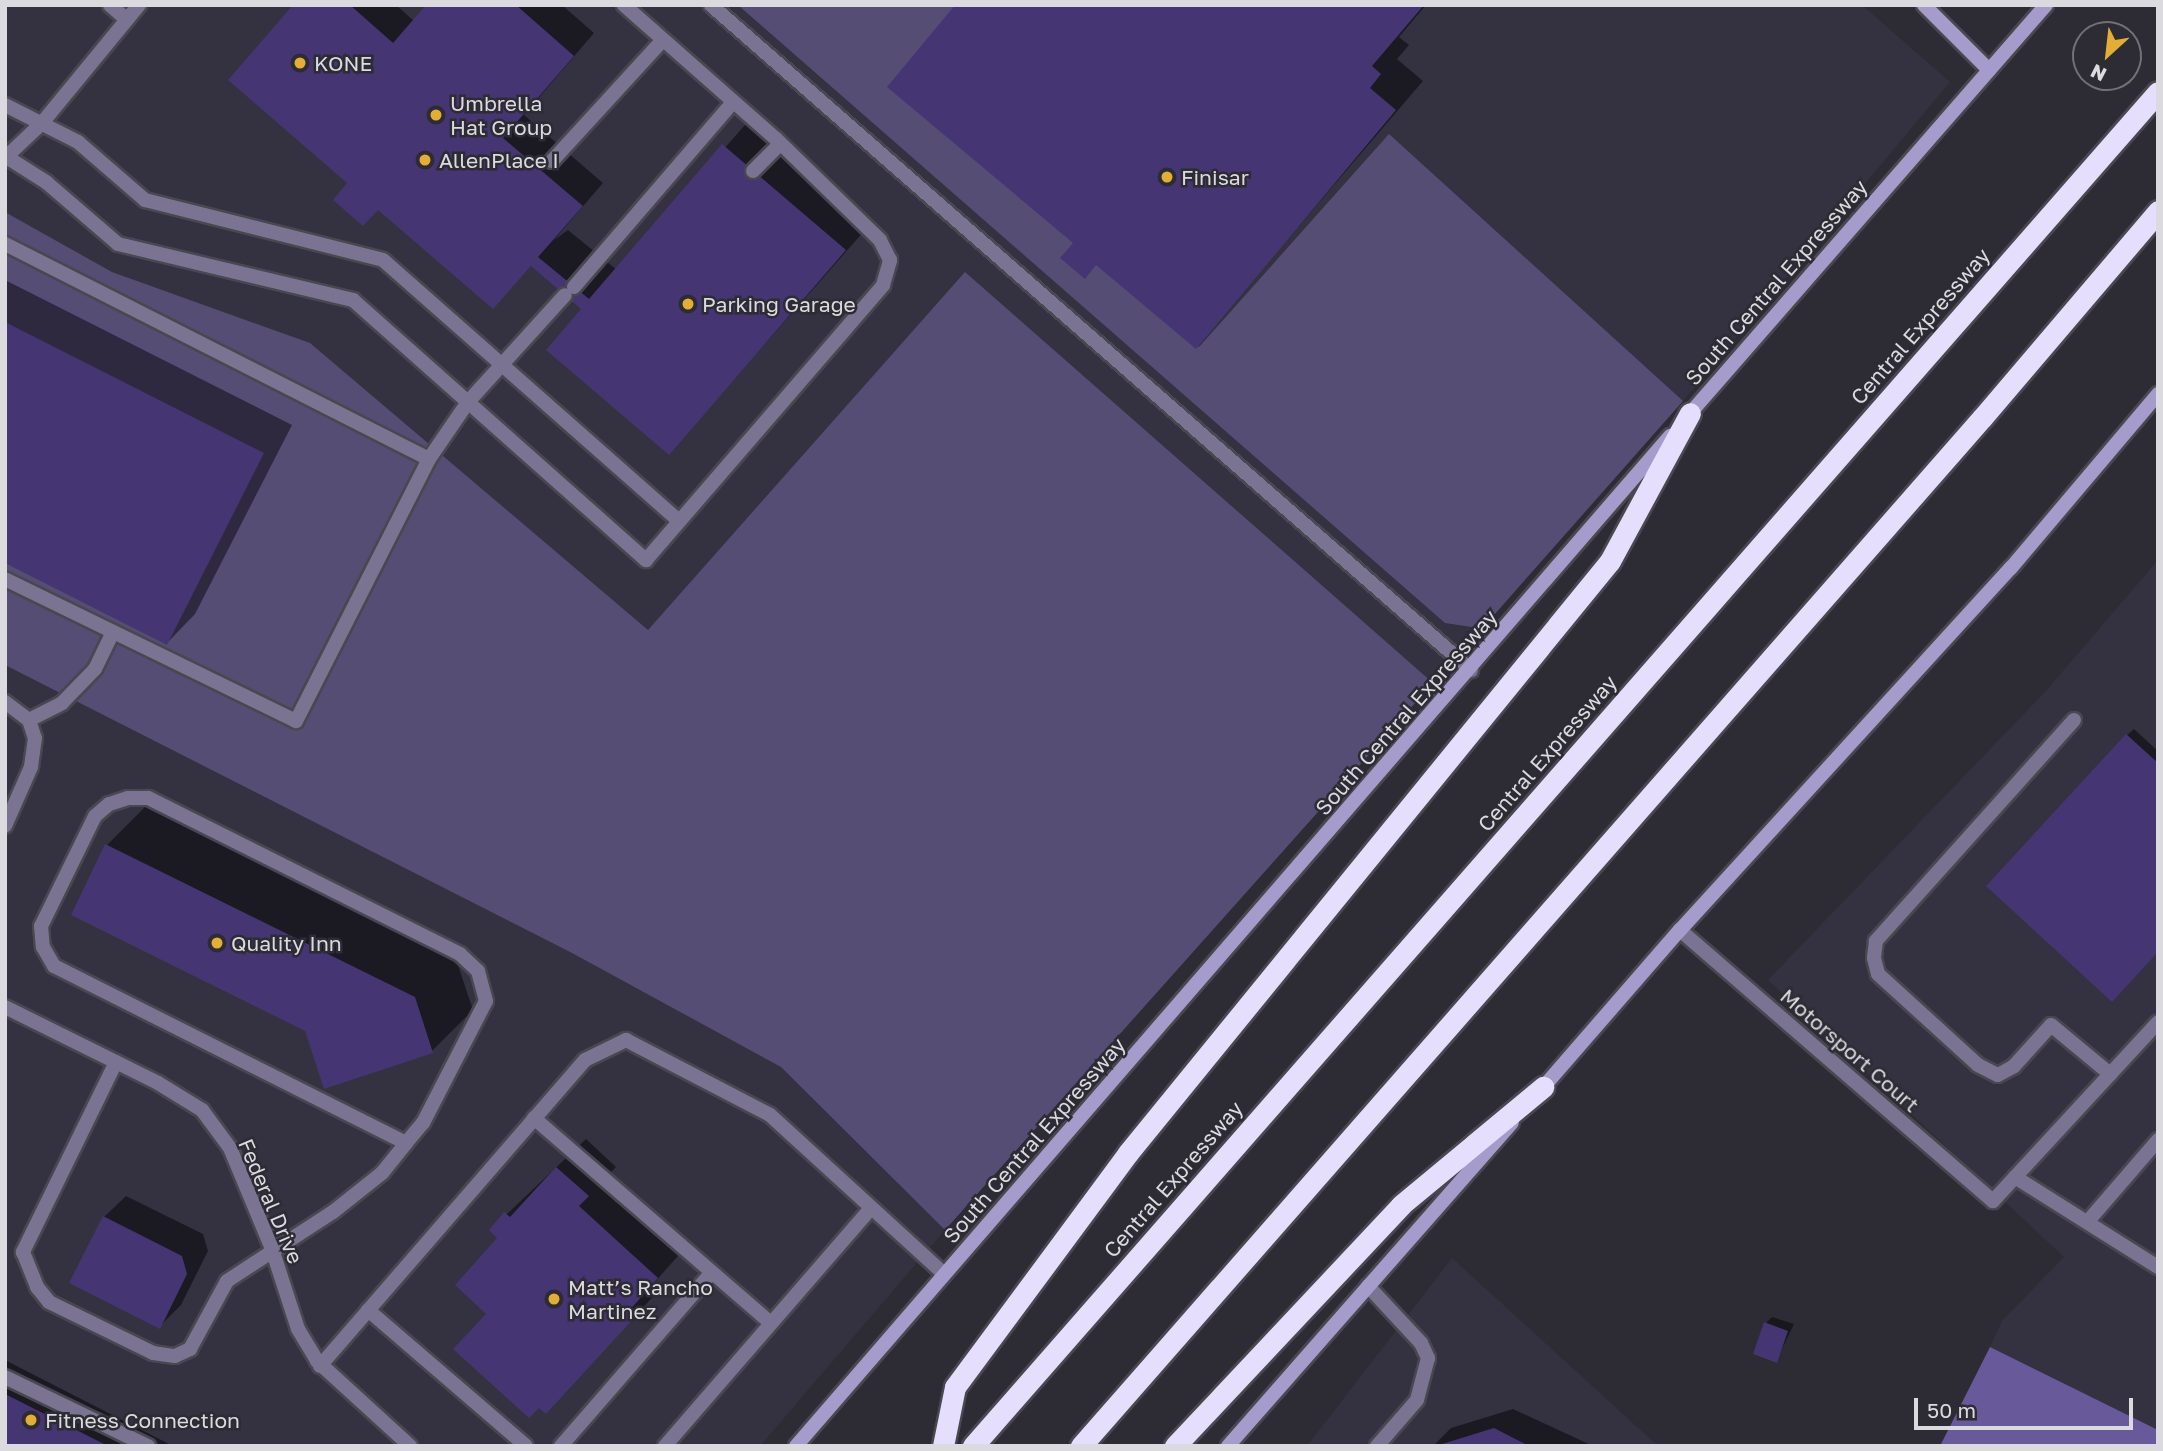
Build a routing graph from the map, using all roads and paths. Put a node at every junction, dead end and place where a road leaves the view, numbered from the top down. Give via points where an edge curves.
1 (110, 5) edge
2 (139, 5) edge
3 (624, 5) edge
4 (711, 5) edge
5 (1924, 5) edge
6 (2046, 5) edge
7 (127, 19) junction
8 (663, 40) junction
9 (1989, 71) junction
10 (2158, 92) edge
11 (732, 103) junction
12 (5, 105) edge
13 (42, 122) junction
14 (780, 144) junction
15 (5, 157) edge
16 (552, 161) dead end
17 (753, 171) dead end
18 (2158, 211) edge
19 (5, 244) edge
20 (502, 365) junction
21 (2158, 394) edge
22 (468, 402) junction
23 (1690, 413) junction
24 (429, 459) junction
25 (678, 520) junction
26 (5, 579) edge
27 (113, 632) junction
28 (1471, 670) junction
29 (5, 702) edge
30 (29, 720) junction
31 (2074, 720) dead end
32 (5, 826) edge
33 (1680, 930) junction
34 (5, 1007) edge
35 (2158, 1022) edge
36 (116, 1062) junction
37 (2110, 1074) junction
38 (1544, 1087) junction
39 (534, 1118) junction
40 (2158, 1140) edge
41 (406, 1143) junction
42 (2015, 1177) junction
43 (871, 1208) junction
44 (2089, 1220) junction
45 (272, 1249) junction
46 (2158, 1267) edge
47 (712, 1272) junction
48 (944, 1274) junction
49 (1368, 1286) junction
50 (368, 1310) junction
51 (771, 1323) junction
52 (320, 1366) junction
53 (5, 1377) edge
54 (148, 1446) edge
55 (410, 1446) edge
56 (526, 1446) edge
57 (561, 1446) edge
58 (665, 1446) edge
59 (796, 1446) edge
60 (943, 1446) edge
61 (973, 1446) edge
62 (1081, 1446) edge
63 (1175, 1446) edge
64 (1228, 1446) edge
65 (1377, 1446) edge

1 - 7 street
2 - 7 street
3 - 8 street
4 - 28 street
5 - 9 main road
6 - 9 main road, South Central Expressway
7 - 13 street
8 - 11 street
8 - 16 street
9 - 23 main road, South Central Expressway
10 - 61 highway, Central Expressway
11 - 14 street
11 - 20 street
12 - 13 street
13 - 15 street
13 - 20 street via 78,142 145,200 383,260
14 - 17 street
14 - 25 street via 880,240 890,260 883,285
15 - 22 street via 46,182 118,244 353,300
18 - 62 highway
19 - 24 street
20 - 22 street
20 - 25 street
21 - 33 main road via 2011,568
22 - 24 street
22 - 25 street via 646,560
23 - 28 main road, South Central Expressway
23 - 60 highway via 1602,572 1128,1153 955,1387
24 - 27 street via 296,721
26 - 27 street
27 - 30 street via 95,668 62,702
28 - 48 main road, South Central Expressway
29 - 30 street
30 - 32 street via 35,738 31,767
31 - 37 street via 1876,942 1874,958 1878,974 1978,1065 1998,1074 2014,1066 2050,1025
33 - 38 main road
33 - 42 street, Motorsport Court via 1993,1201
34 - 36 street, Federal Drive
35 - 37 street
36 - 45 street, Federal Drive via 202,1110 230,1148
36 - 45 street via 23,1252 32,1278 49,1302 153,1353 175,1356 200,1338 227,1281
37 - 42 street
38 - 49 main road
38 - 63 highway via 1401,1205
39 - 43 street via 584,1060 626,1040 770,1115
39 - 47 street
39 - 50 street
40 - 44 street
41 - 41 street via 423,1123 474,1032 486,1001 478,971 460,954 148,798 109,804 95,816 41,926 43,947 54,966
41 - 45 street via 382,1172 333,1212
42 - 44 street
43 - 48 street
43 - 51 street
44 - 46 street
45 - 52 street, Federal Drive via 298,1329
47 - 51 street
47 - 57 street
48 - 59 main road, South Central Expressway
49 - 64 main road
49 - 65 street via 1422,1343 1428,1358 1417,1400
50 - 52 street
50 - 56 street
51 - 58 street
52 - 55 street, Federal Drive
53 - 54 street

